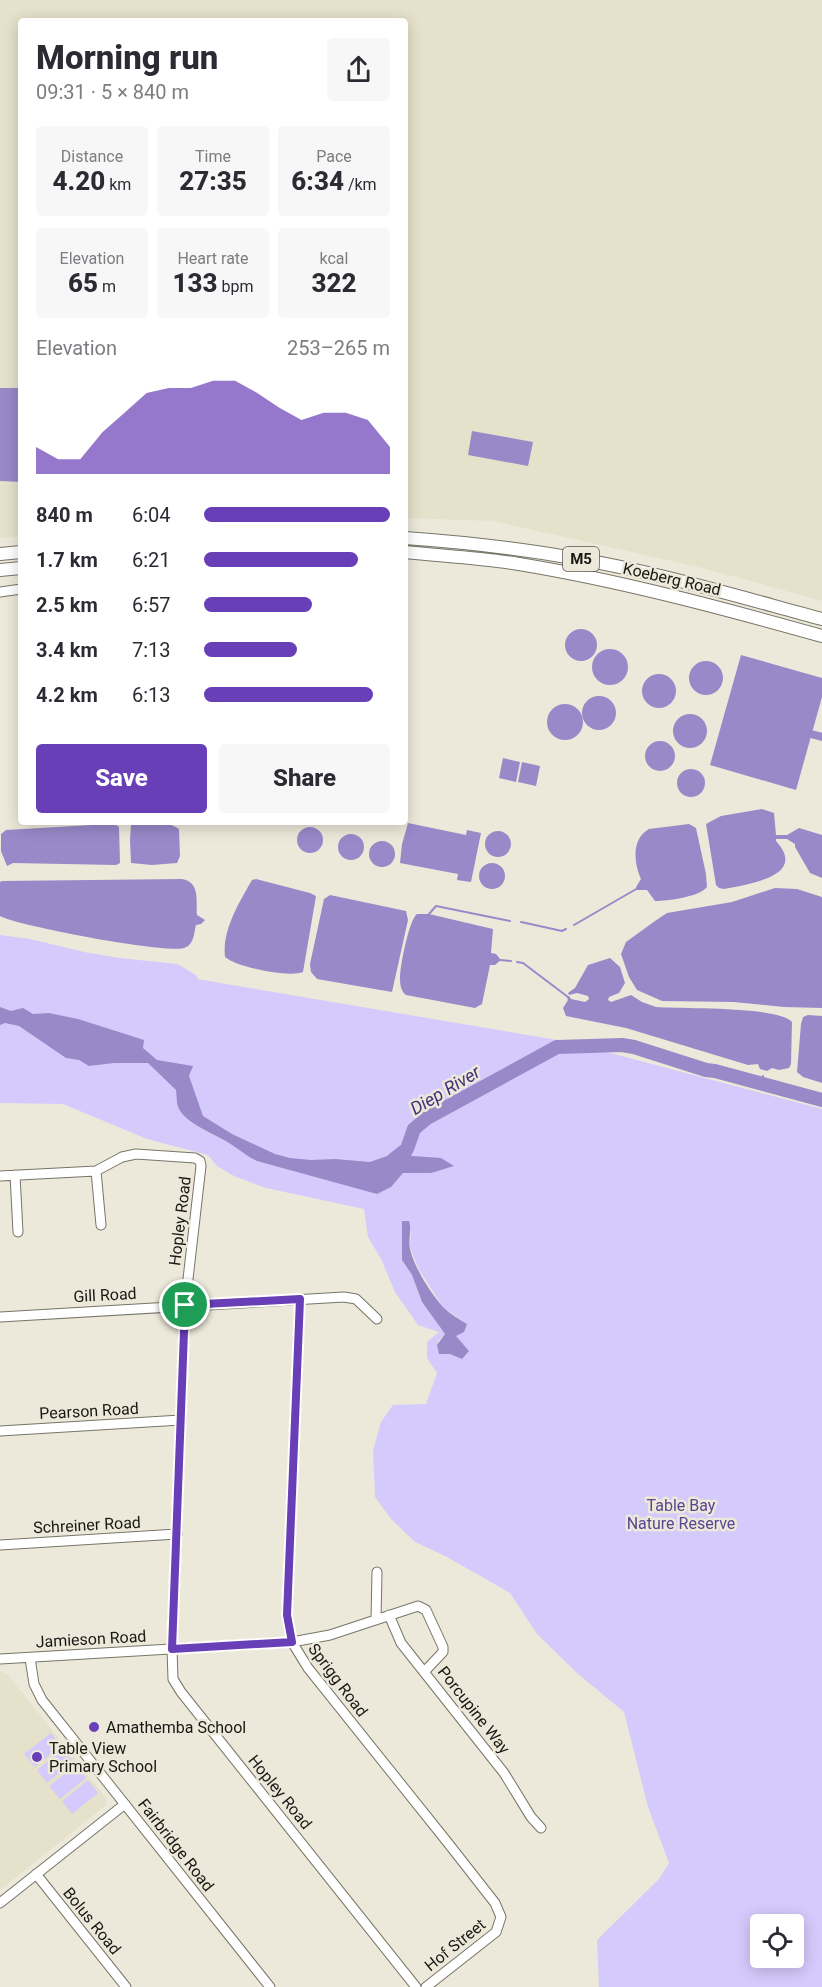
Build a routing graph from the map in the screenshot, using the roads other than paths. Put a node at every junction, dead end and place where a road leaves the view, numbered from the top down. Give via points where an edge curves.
1 (408, 538) edge
2 (18, 552) edge
3 (408, 552) edge
4 (0, 554) edge
5 (18, 568) edge
6 (0, 570) edge
7 (18, 589) edge
8 (0, 591) edge
9 (822, 619) edge
10 (822, 636) edge
11 (96, 1171) junction
12 (15, 1175) junction
13 (0, 1176) edge
14 (101, 1225) dead end
15 (18, 1232) dead end
16 (300, 1299) junction
17 (185, 1305) junction
18 (0, 1317) edge
19 (377, 1319) dead end
20 (181, 1420) junction
21 (0, 1431) edge
22 (177, 1534) junction
23 (0, 1545) edge
24 (377, 1572) dead end
25 (392, 1614) junction
26 (376, 1619) junction
27 (292, 1642) junction
28 (172, 1649) junction
29 (30, 1658) junction
30 (0, 1659) edge
31 (424, 1672) junction
32 (124, 1804) junction
33 (528, 1830) dead end
34 (36, 1874) junction
35 (0, 1903) edge
36 (500, 1924) joint
37 (126, 1987) edge
38 (270, 1987) edge
39 (416, 1987) edge
40 (426, 1987) edge

1 - 9 main road, Koeberg Road / M5 via 573,558 666,577
2 - 4 main road
3 - 10 main road, Koeberg Road / M5 via 567,573 675,596
5 - 6 main road
7 - 8 street
11 - 12 street
11 - 14 street
11 - 17 street, Hopley Road via 136,1154 200,1161
12 - 13 street
12 - 15 street
16 - 17 street, Gill Road
16 - 19 street, Gill Road via 356,1299
16 - 27 street, Sprigg Road via 287,1615
17 - 18 street, Gill Road
17 - 20 street, Hopley Road
20 - 21 street, Pearson Road
20 - 22 street, Hopley Road
22 - 23 street, Schreiner Road
22 - 28 street, Hopley Road
24 - 26 street
25 - 26 street, Jamieson Road
25 - 31 street, Porcupine Way via 398,1638
25 - 31 street, Jamieson Road via 418,1606 426,1610 443,1652
26 - 27 street, Jamieson Road via 330,1635
27 - 28 street, Jamieson Road
27 - 36 street, Sprigg Road via 308,1668 495,1903
28 - 29 street, Jamieson Road
28 - 39 street, Hopley Road via 177,1687
29 - 30 street, Jamieson Road
29 - 32 street, Fairbridge Road via 34,1684 42,1700
31 - 33 street, Porcupine Way via 504,1773 539,1825
32 - 34 street
32 - 38 street, Fairbridge Road
34 - 35 street
34 - 37 street, Bolus Road
36 - 40 street, Hof Street via 491,1937

